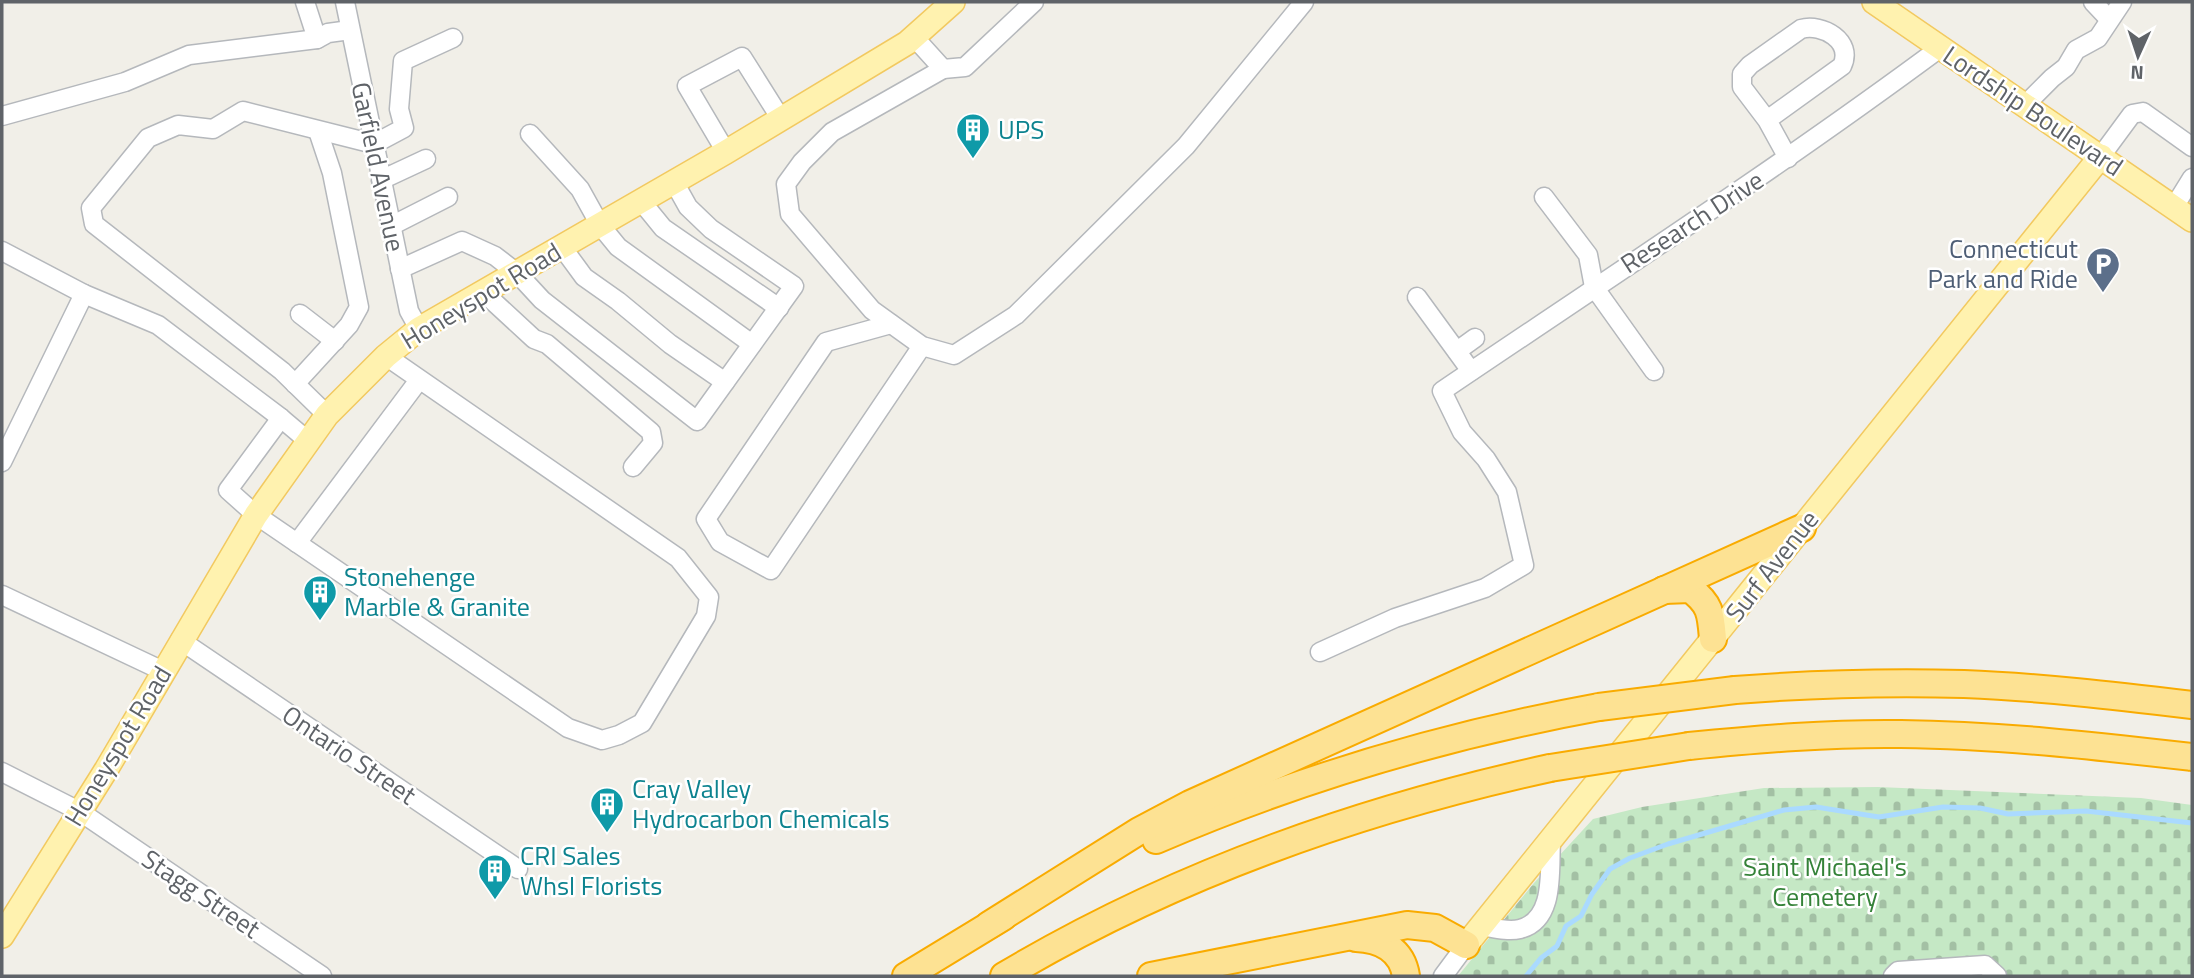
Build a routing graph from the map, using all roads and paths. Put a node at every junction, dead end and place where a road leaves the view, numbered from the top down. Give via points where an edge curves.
1 (305, 2) edge
2 (345, 2) edge
3 (953, 2) edge
4 (1034, 2) edge
5 (1304, 2) edge
6 (1874, 2) edge
7 (2093, 2) edge
8 (2122, 2) edge
9 (2109, 19) junction
10 (350, 30) junction
11 (914, 37) junction
12 (453, 38) dead end
13 (317, 39) junction
14 (1940, 48) junction
15 (943, 69) junction
16 (2025, 105) junction
17 (2, 116) edge
18 (781, 119) junction
19 (1767, 120) junction
20 (318, 131) junction
21 (530, 134) dead end
22 (374, 144) junction
23 (2192, 147) edge
24 (726, 152) junction
25 (2101, 156) junction
26 (1788, 158) junction
27 (426, 159) dead end
28 (2192, 178) edge
29 (381, 180) junction
30 (674, 182) junction
31 (448, 197) dead end
32 (1544, 197) dead end
33 (641, 201) junction
34 (2183, 214) edge
35 (600, 225) junction
36 (391, 226) junction
37 (562, 247) junction
38 (2, 251) edge
39 (400, 269) junction
40 (517, 273) junction
41 (1594, 287) junction
42 (483, 292) junction
43 (84, 294) junction
44 (1417, 297) dead end
45 (779, 308) junction
46 (300, 314) dead end
47 (891, 324) junction
48 (419, 329) junction
49 (1475, 338) dead end
50 (335, 341) junction
51 (752, 344) junction
52 (922, 346) junction
53 (1457, 351) junction
54 (386, 356) junction
55 (1471, 371) junction
56 (1654, 371) dead end
57 (419, 380) junction
58 (725, 382) junction
59 (295, 384) junction
60 (327, 415) junction
61 (281, 418) junction
62 (307, 440) junction
63 (2, 462) edge
64 (633, 467) dead end
65 (256, 515) junction
66 (1802, 528) junction
67 (297, 543) junction
68 (1658, 591) junction
69 (2, 595) edge
70 (1713, 639) junction
71 (180, 640) junction
72 (1321, 652) dead end
73 (163, 671) junction
74 (2192, 705) edge
75 (2192, 757) edge
76 (2, 772) edge
77 (79, 811) junction
78 (1550, 841) junction
79 (518, 869) dead end
80 (989, 925) junction
81 (2, 936) edge
82 (1474, 936) junction
83 (1351, 937) junction
84 (322, 976) edge
85 (906, 976) edge
86 (1004, 976) edge
87 (1151, 976) edge
88 (1406, 976) edge
89 (1443, 976) edge
90 (1893, 976) edge
91 (1997, 976) edge

1 - 13 street
2 - 10 street, Garfield Avenue
3 - 11 main road, Honeyspot Road
4 - 15 street via 965,67
5 - 52 street via 1186,146 1016,315 954,355
6 - 14 main road, Lordship Boulevard
7 - 9 street
8 - 9 street
9 - 16 street via 2098,38 2076,50 2066,68
10 - 13 street
10 - 22 street, Garfield Avenue
11 - 15 street
11 - 18 main road, Honeyspot Road
12 - 22 street via 402,61 398,109 404,128
13 - 17 street via 189,55 125,82
14 - 16 main road, Lordship Boulevard
14 - 26 street, Research Drive
15 - 47 street via 832,132 786,184 790,214 873,310
16 - 25 main road, Lordship Boulevard
18 - 24 main road, Honeyspot Road
18 - 24 street via 743,57 687,86
19 - 19 street via 1842,66 1843,44 1822,28 1810,26 1750,65 1742,74 1742,87
19 - 26 street
20 - 22 street
20 - 50 street via 332,173 359,307
20 - 59 street via 243,111 213,129 177,125 148,138 91,208 94,224
21 - 35 street via 580,189
22 - 29 street, Garfield Avenue
23 - 25 street via 2143,111 2132,114
24 - 30 main road, Honeyspot Road
25 - 34 main road, Lordship Boulevard
25 - 66 main road, Surf Avenue
26 - 41 street, Research Drive
27 - 29 street
28 - 34 street
29 - 36 street, Garfield Avenue
30 - 33 main road, Honeyspot Road
30 - 45 street via 688,207 711,229 794,286
31 - 36 street
32 - 41 street via 1588,255
33 - 35 main road, Honeyspot Road
33 - 45 street via 663,229
35 - 37 main road, Honeyspot Road
35 - 51 street via 618,247
36 - 39 street, Garfield Avenue
37 - 40 main road, Honeyspot Road
37 - 58 street via 584,277
38 - 43 street
39 - 40 street via 462,241 495,256
39 - 48 street, Garfield Avenue via 409,311
40 - 42 main road, Honeyspot Road
40 - 58 street via 542,300 697,421
41 - 55 street, Research Drive
41 - 56 street
42 - 48 main road, Honeyspot Road
42 - 64 street via 651,432 653,443
43 - 61 street via 158,325
43 - 63 street
44 - 53 street
45 - 51 street
46 - 50 street
47 - 52 street
47 - 52 street via 826,342 706,519 720,542 771,570
48 - 54 main road, Honeyspot Road
49 - 53 street
50 - 59 street
51 - 58 street
53 - 55 street
54 - 57 street
54 - 60 main road, Honeyspot Road
55 - 72 street, Research Drive via 1442,391 1462,432 1507,492 1524,565 1485,588 1395,618
57 - 67 street
57 - 67 street via 677,558 709,597 706,616 642,723 602,740 568,728
59 - 60 street
60 - 62 main road, Honeyspot Road
61 - 62 street
61 - 65 street via 228,490
62 - 65 main road, Honeyspot Road
65 - 67 street
65 - 71 main road, Honeyspot Road
66 - 68 highway
66 - 70 main road, Surf Avenue
68 - 70 highway via 1690,589 1703,598 1711,613
68 - 80 highway via 1190,804
69 - 73 street
70 - 78 main road, Surf Avenue
71 - 73 main road, Honeyspot Road
71 - 79 street, Ontario Street
73 - 77 main road, Honeyspot Road
74 - 80 highway, bridge via 1966,684 1844,683 1735,690 1599,707 1427,744 1301,783 1149,843
75 - 86 highway, bridge via 2026,739 1900,734 1689,746 1550,768 1371,813 1252,855 1135,906
76 - 77 street, Stagg Street
77 - 81 main road, Honeyspot Road
77 - 84 street, Stagg Street
78 - 82 main road, Surf Avenue
78 - 82 street via 1547,897 1535,921 1522,929
80 - 85 highway
82 - 83 highway via 1407,925
82 - 89 street, Surf Avenue
83 - 87 highway
83 - 88 highway via 1390,947 1403,961
90 - 91 street via 1898,971 1985,965

